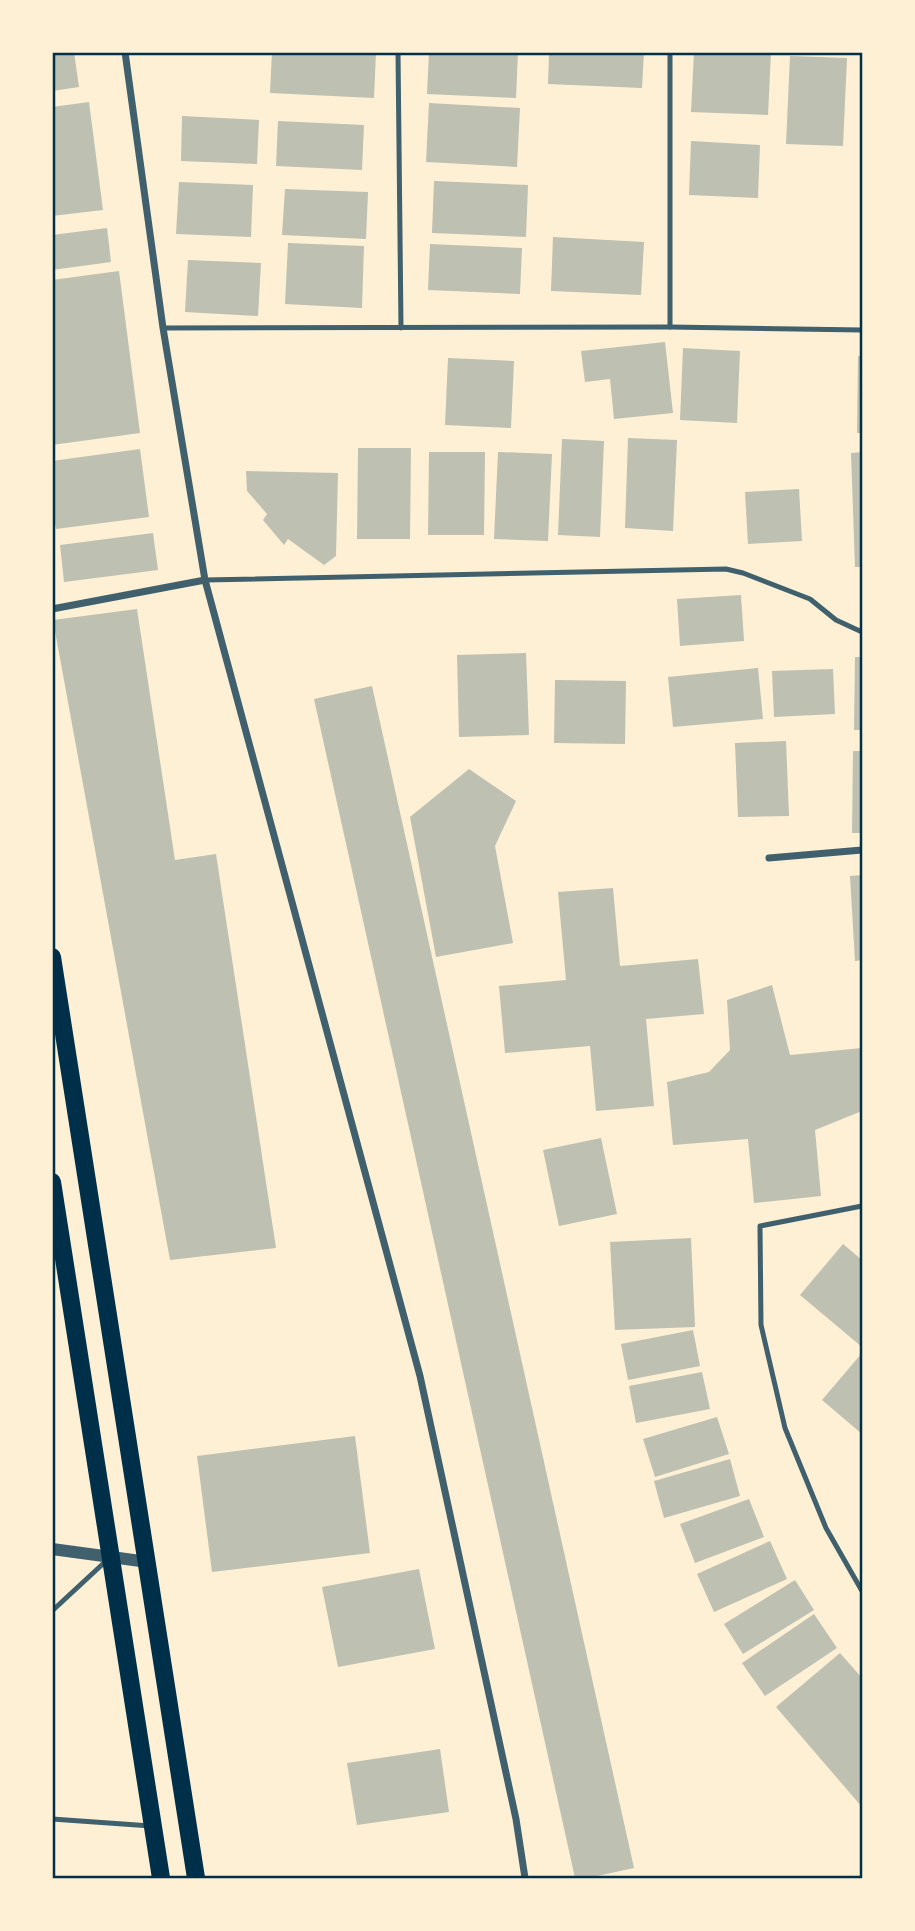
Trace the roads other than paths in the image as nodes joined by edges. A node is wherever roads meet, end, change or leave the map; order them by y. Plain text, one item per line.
1 (125, 52) edge
2 (398, 52) edge
3 (670, 52) edge
4 (670, 327) junction
5 (163, 328) junction
6 (401, 328) junction
7 (863, 330) edge
8 (205, 580) junction
9 (52, 609) edge
10 (863, 632) edge
11 (863, 850) edge
12 (769, 858) dead end
13 (52, 957) edge
14 (52, 1182) edge
15 (863, 1206) edge
16 (52, 1549) edge
17 (111, 1557) junction
18 (148, 1562) junction
19 (863, 1591) edge
20 (52, 1611) edge
21 (52, 1819) edge
22 (153, 1826) junction
23 (161, 1878) edge
24 (196, 1878) edge
25 (524, 1878) edge

1 - 5 street
2 - 6 lane
3 - 4 lane
4 - 6 lane
4 - 7 lane
5 - 6 lane
5 - 8 street
8 - 9 street
8 - 10 lane
8 - 25 street
11 - 12 street
13 - 18 main road
14 - 17 main road
15 - 19 lane
16 - 17 street
17 - 18 street
17 - 20 lane
17 - 22 main road
18 - 24 main road
21 - 22 lane
22 - 23 main road

